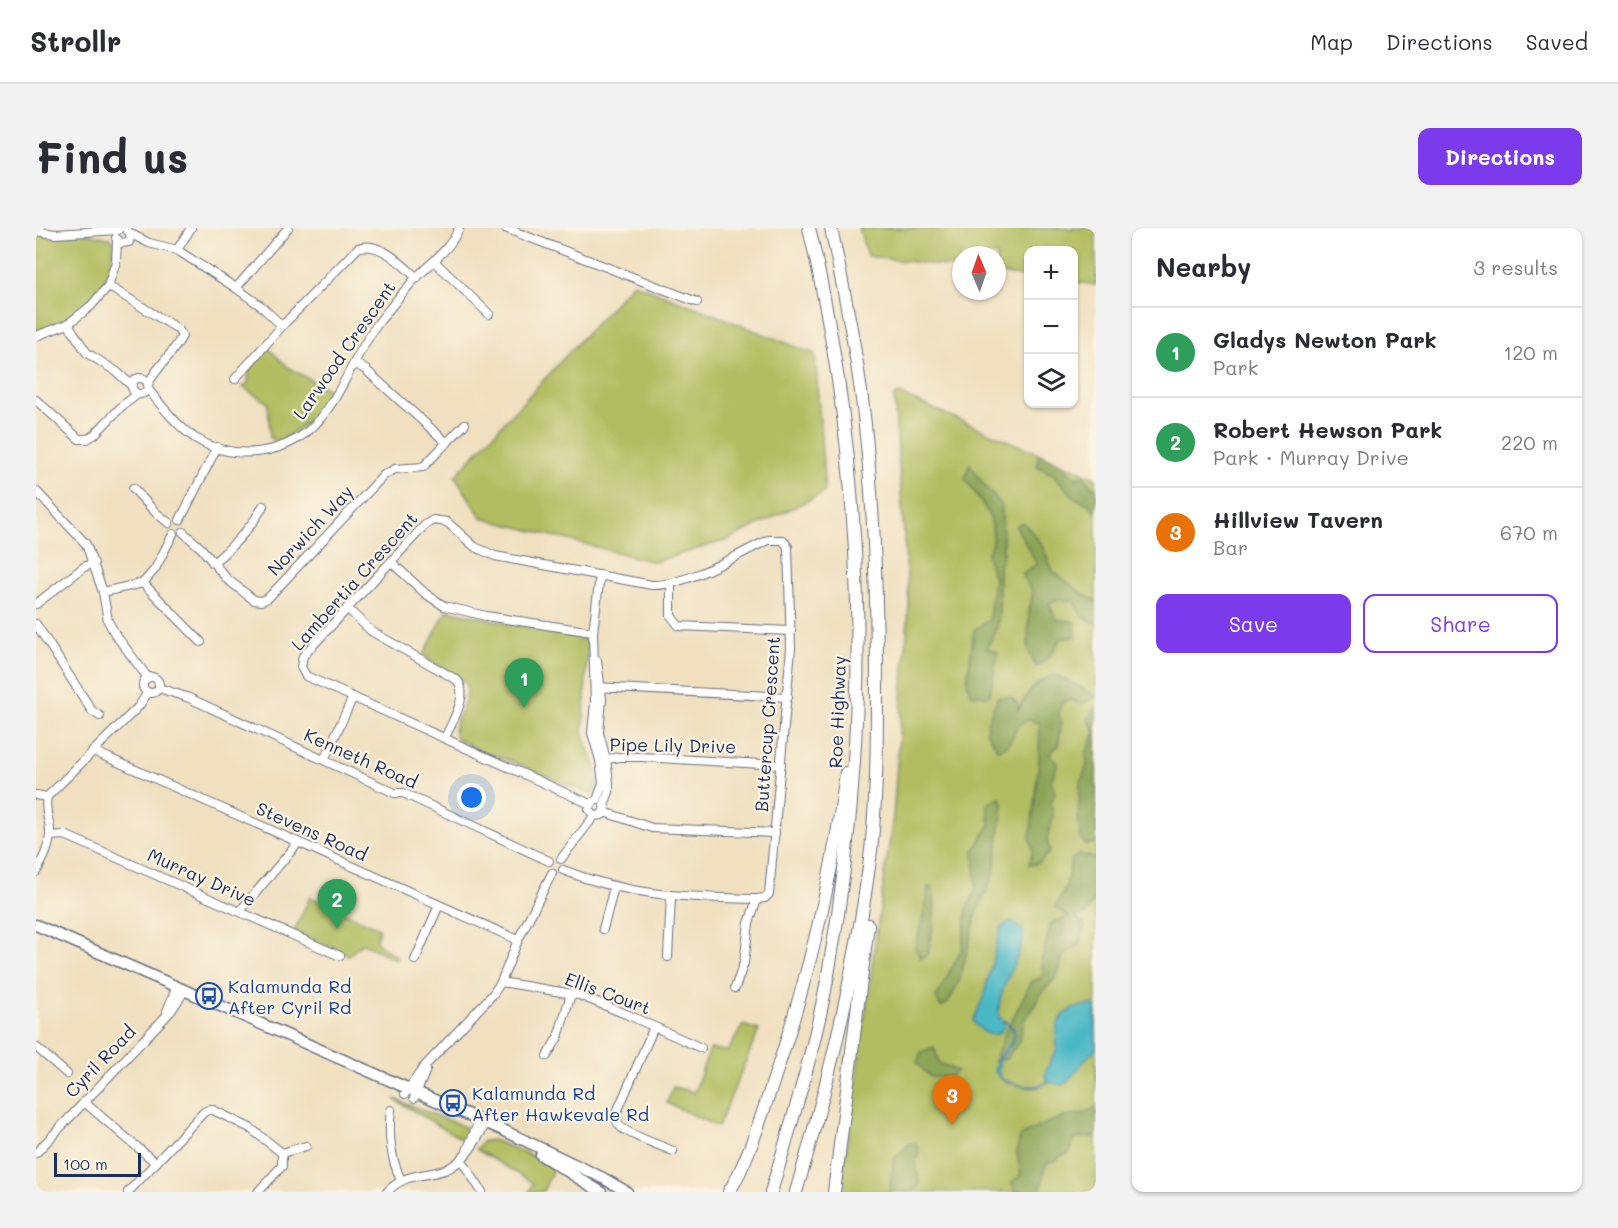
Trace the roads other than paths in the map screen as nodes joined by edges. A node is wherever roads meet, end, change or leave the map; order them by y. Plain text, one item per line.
1 (191, 228) edge
2 (288, 228) edge
3 (459, 228) edge
4 (505, 228) edge
5 (809, 228) edge
6 (831, 228) edge
7 (36, 231) edge
8 (124, 234) edge
9 (177, 250) junction
10 (434, 261) junction
11 (417, 278) junction
12 (108, 286) junction
13 (236, 288) junction
14 (697, 302) dead end
15 (489, 314) dead end
16 (68, 324) junction
17 (282, 326) junction
18 (36, 336) edge
19 (354, 363) junction
20 (235, 379) dead end
21 (140, 387) junction
22 (36, 400) edge
23 (465, 424) dead end
24 (447, 443) junction
25 (217, 447) junction
26 (133, 488) dead end
27 (36, 491) edge
28 (263, 506) dead end
29 (180, 520) junction
30 (170, 523) junction
31 (183, 532) junction
32 (173, 534) junction
33 (854, 542) junction
34 (94, 562) junction
35 (391, 562) junction
36 (213, 563) junction
37 (600, 575) junction
38 (143, 583) junction
39 (671, 584) junction
40 (103, 592) junction
41 (36, 604) edge
42 (347, 608) junction
43 (36, 624) edge
44 (790, 631) junction
45 (593, 632) junction
46 (201, 642) dead end
47 (148, 678) junction
48 (598, 687) junction
49 (159, 688) junction
50 (148, 692) junction
51 (352, 697) junction
52 (788, 697) junction
53 (100, 716) dead end
54 (445, 738) junction
55 (93, 751) junction
56 (603, 759) junction
57 (324, 760) junction
58 (781, 765) junction
59 (876, 786) junction
60 (36, 795) edge
61 (47, 796) junction
62 (599, 805) junction
63 (775, 832) junction
64 (50, 836) junction
65 (298, 843) junction
66 (561, 859) junction
67 (549, 861) junction
68 (562, 870) junction
69 (36, 872) edge
70 (552, 873) junction
71 (614, 887) junction
72 (671, 897) junction
73 (757, 900) junction
74 (439, 905) junction
75 (240, 911) junction
76 (36, 925) edge
77 (603, 929) dead end
78 (36, 932) edge
79 (518, 940) junction
80 (340, 956) dead end
81 (668, 957) dead end
82 (415, 960) dead end
83 (501, 982) junction
84 (735, 988) dead end
85 (179, 991) junction
86 (571, 994) junction
87 (654, 1027) junction
88 (36, 1047) edge
89 (701, 1048) dead end
90 (547, 1056) dead end
91 (67, 1074) dead end
92 (411, 1093) junction
93 (84, 1102) junction
94 (391, 1110) dead end
95 (481, 1125) junction
96 (306, 1146) dead end
97 (673, 1151) dead end
98 (36, 1153) edge
99 (282, 1153) junction
100 (464, 1156) junction
101 (156, 1163) junction
102 (401, 1180) junction
103 (128, 1192) edge
104 (258, 1192) edge
105 (387, 1192) edge
106 (482, 1192) edge
107 (601, 1192) edge
108 (627, 1192) edge
109 (729, 1192) edge
110 (771, 1192) edge
111 (796, 1192) edge
112 (834, 1192) edge

1 - 9 street
2 - 13 street
3 - 10 street, Larwood Crescent
4 - 14 street
5 - 33 highway, Roe Highway
6 - 59 highway
7 - 8 street
8 - 9 street
8 - 12 street
9 - 13 street
10 - 11 street, Larwood Crescent
10 - 15 street
11 - 17 street
11 - 19 street, Larwood Crescent
12 - 16 street
12 - 21 street
13 - 17 street
16 - 18 street
16 - 21 street
17 - 20 street
19 - 24 street
19 - 25 street, Larwood Crescent
21 - 22 street
21 - 25 street, Larwood Crescent
23 - 24 street, Norwich Way
24 - 36 street, Norwich Way
25 - 29 street
26 - 30 street
27 - 34 street
28 - 36 street
29 - 30 street
29 - 31 street
30 - 32 street
31 - 32 street
31 - 36 street, Norwich Way
32 - 38 street
33 - 109 highway
33 - 110 highway, Roe Highway
34 - 40 street
34 - 41 street
35 - 37 street, Lambertia Crescent
35 - 42 street, Lambertia Crescent
35 - 45 street
37 - 39 street, Buttercup Crescent
37 - 45 street
38 - 40 street
38 - 46 street
39 - 44 street
39 - 44 street, Buttercup Crescent
40 - 47 street
42 - 51 street, Lambertia Crescent
42 - 54 street
43 - 53 street
44 - 52 street, Buttercup Crescent
45 - 48 street
47 - 49 street
47 - 50 street
48 - 52 street
48 - 56 street
49 - 50 street
49 - 57 street, Kenneth Road
50 - 55 street
51 - 54 street, Lambertia Crescent
51 - 57 street
52 - 58 street, Buttercup Crescent
54 - 62 street, Lambertia Crescent
55 - 61 street
55 - 65 street, Stevens Road
56 - 58 street, Pipe Lily Drive
56 - 62 street
57 - 67 street, Kenneth Road
58 - 63 street, Buttercup Crescent
59 - 111 highway
59 - 112 highway
60 - 61 street
61 - 64 street
62 - 63 street, Lambertia Crescent
62 - 66 street
63 - 73 street, Buttercup Crescent
64 - 69 street
64 - 75 street, Murray Drive
65 - 74 street, Stevens Road
65 - 75 street
66 - 67 street
66 - 68 street
67 - 70 street
68 - 70 street
68 - 71 street
70 - 79 street
71 - 72 street
71 - 77 street
72 - 73 street
72 - 81 street
73 - 84 street
74 - 79 street, Stevens Road
74 - 82 street
75 - 80 street, Murray Drive
76 - 85 main road
78 - 85 main road
79 - 83 street
83 - 86 street, Ellis Court
83 - 92 street
85 - 92 main road
85 - 93 street, Cyril Road
86 - 87 street, Ellis Court
86 - 90 street
87 - 89 street, Ellis Court
87 - 97 street
88 - 91 street
92 - 95 main road
93 - 98 street, Cyril Road
93 - 101 street
94 - 102 street
95 - 100 street
95 - 107 main road
95 - 108 main road
96 - 99 street
99 - 101 street
99 - 104 street
100 - 102 street
100 - 106 street
101 - 103 street
102 - 105 street

